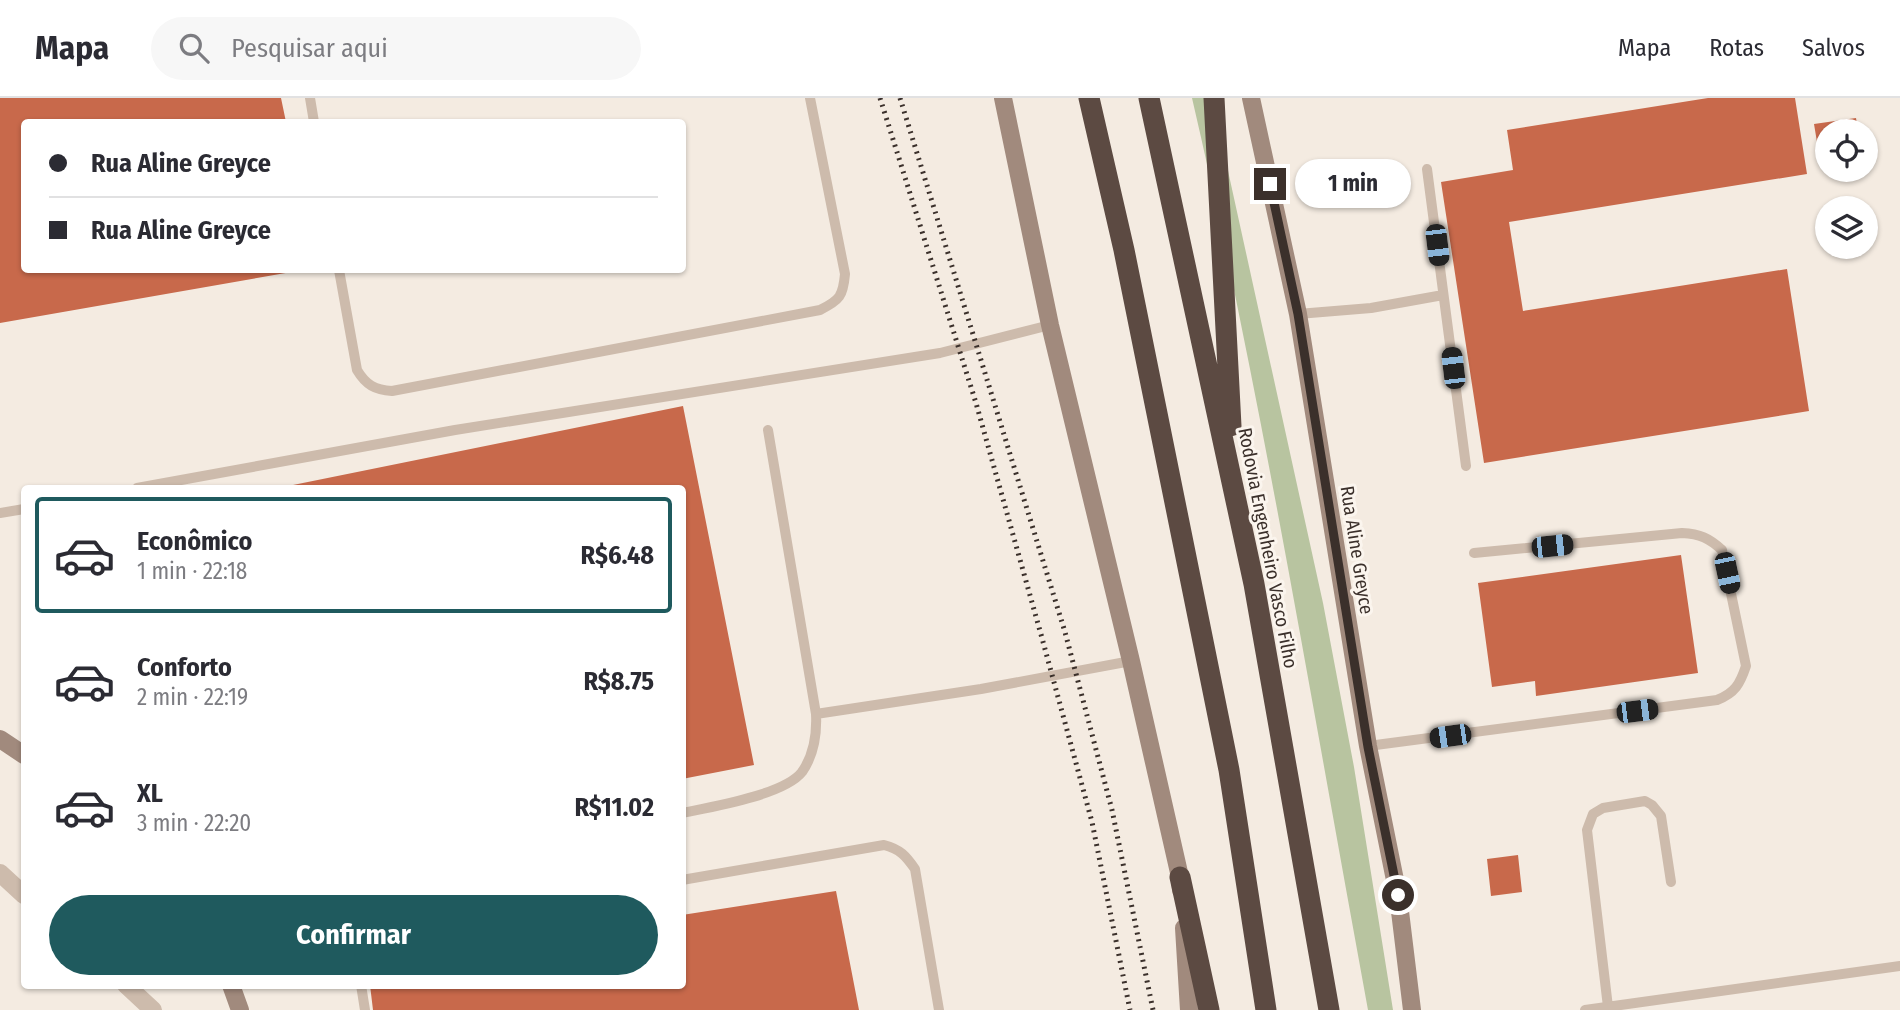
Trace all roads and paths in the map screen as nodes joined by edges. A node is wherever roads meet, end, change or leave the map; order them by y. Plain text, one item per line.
1 (310, 98) edge
2 (810, 98) edge
3 (1003, 98) edge
4 (1089, 98) edge
5 (1149, 98) edge
6 (1214, 98) edge
7 (1253, 101) edge
8 (314, 119) edge
9 (1427, 169) dead end
10 (340, 273) edge
11 (1443, 295) junction
12 (1298, 314) junction
13 (1050, 325) junction
14 (768, 430) dead end
15 (1466, 466) dead end
16 (1233, 484) junction
17 (154, 485) edge
18 (21, 510) edge
19 (0, 513) edge
20 (1474, 553) dead end
21 (1131, 661) junction
22 (816, 714) junction
23 (0, 740) edge
24 (1368, 747) junction
25 (21, 753) edge
26 (686, 812) edge
27 (0, 873) edge
28 (1180, 877) junction
29 (686, 879) edge
30 (1671, 882) dead end
31 (21, 892) edge
32 (1900, 966) edge
33 (129, 989) edge
34 (232, 989) edge
35 (362, 989) edge
36 (1608, 1007) junction
37 (153, 1010) edge
38 (240, 1010) edge
39 (365, 1010) edge
40 (940, 1010) edge
41 (1189, 1010) edge
42 (1209, 1010) edge
43 (1266, 1010) edge
44 (1329, 1010) edge
45 (1412, 1010) edge
46 (1585, 1010) edge

1 - 8 lane
2 - 10 lane
3 - 13 main road
4 - 43 highway
5 - 16 highway, Rodovia Engenheiro Vasco Filho
6 - 16 highway
7 - 12 main road, Rua Aline Greyce
9 - 11 lane
11 - 12 lane
11 - 15 lane
12 - 24 main road, Rua Aline Greyce
13 - 17 lane
13 - 21 main road
14 - 22 lane
16 - 44 highway, Rodovia Engenheiro Vasco Filho
18 - 19 lane
20 - 24 lane
21 - 22 lane
21 - 28 main road
22 - 26 lane
23 - 25 main road
24 - 45 main road, Rua Aline Greyce
27 - 31 street
28 - 41 main road
28 - 42 highway
29 - 40 lane
30 - 36 lane
32 - 36 lane
33 - 37 street
34 - 38 main road
35 - 39 lane
36 - 46 lane

